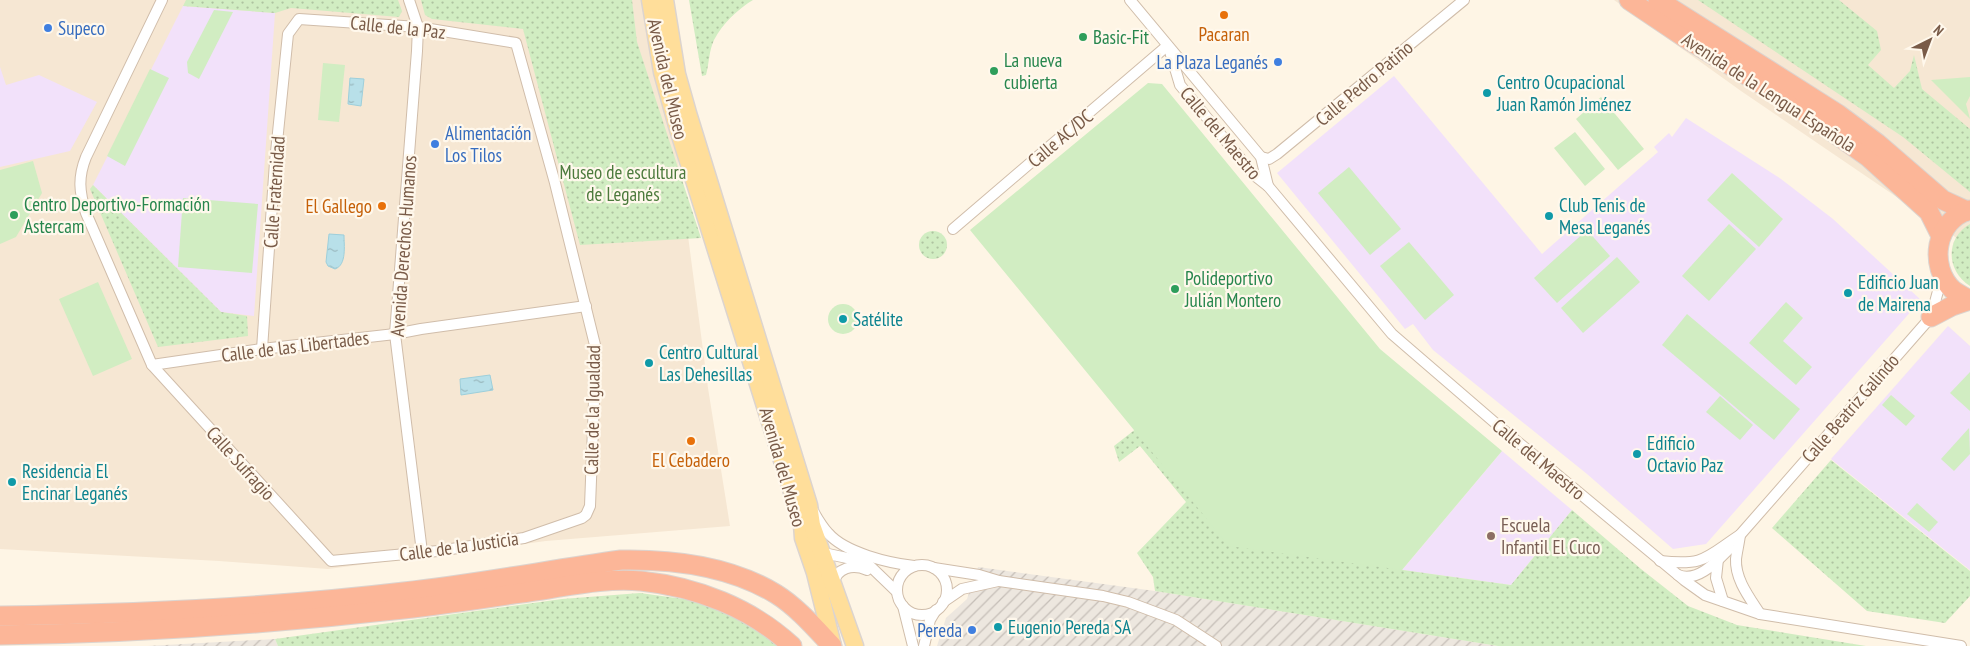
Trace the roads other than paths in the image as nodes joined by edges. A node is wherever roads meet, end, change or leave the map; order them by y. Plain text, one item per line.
1 (162, 0) edge
2 (409, 0) edge
3 (650, 0) edge
4 (665, 0) edge
5 (1130, 0) edge
6 (1464, 0) edge
7 (1629, 0) edge
8 (1658, 0) edge
9 (418, 27) junction
10 (288, 34) joint
11 (516, 42) joint
12 (1168, 47) junction
13 (1260, 157) junction
14 (1268, 186) junction
15 (1968, 211) edge
16 (953, 229) dead end
17 (1941, 236) junction
18 (1941, 272) junction
19 (1967, 299) edge
20 (586, 306) junction
21 (1931, 317) junction
22 (395, 334) junction
23 (262, 349) junction
24 (152, 365) junction
25 (809, 505) junction
26 (584, 517) joint
27 (802, 524) junction
28 (1740, 537) junction
29 (1721, 548) junction
30 (422, 552) junction
31 (821, 553) junction
32 (1718, 559) junction
33 (331, 561) joint
34 (1660, 561) junction
35 (915, 566) junction
36 (934, 568) junction
37 (877, 573) junction
38 (1677, 574) junction
39 (999, 581) junction
40 (833, 584) junction
41 (897, 592) junction
42 (1723, 602) junction
43 (902, 605) junction
44 (940, 606) junction
45 (1760, 614) junction
46 (0, 616) edge
47 (95, 634) junction
48 (0, 636) edge
49 (0, 645) edge
50 (792, 646) edge
51 (832, 646) edge
52 (855, 646) edge
53 (913, 646) edge
54 (924, 646) edge
55 (1216, 646) edge
56 (1961, 646) edge

1 - 24 street, Calle Sufragio
2 - 9 street, Avenida Derechos Humanos
3 - 27 main road, Avenida del Museo
4 - 25 main road, Avenida del Museo
5 - 12 street, Calle del Maestro
6 - 13 street, Calle Pedro Patiño
7 - 17 highway, Avenida de la Lengua Española
8 - 15 highway, Avenida de la Lengua Española
9 - 10 street, Calle de la Paz
9 - 11 street, Calle de la Paz
9 - 22 street, Avenida Derechos Humanos
10 - 23 street, Calle Fraternidad
11 - 20 street, Calle de la Igualdad
12 - 13 street, Calle del Maestro
12 - 14 street, Calle del Maestro
12 - 16 street, Calle AC/DC
13 - 14 street, Calle del Maestro
14 - 34 street, Calle del Maestro
15 - 17 highway
17 - 18 highway
18 - 19 highway
18 - 21 street, Calle Beatriz Galindo
19 - 21 highway
20 - 22 street, Calle de las Libertades
20 - 26 street, Calle de la Igualdad
21 - 28 street, Calle Beatriz Galindo
22 - 23 street, Calle de las Libertades
22 - 30 street, Avenida Derechos Humanos
23 - 24 street, Calle de las Libertades
24 - 33 street, Calle Sufragio
25 - 31 main road, Avenida del Museo
25 - 35 street
26 - 30 street, Calle de la Justicia
27 - 31 street
27 - 51 main road, Avenida del Museo
28 - 29 street, Calle Beatriz Galindo
28 - 32 street, Calle Beatriz Galindo
28 - 45 street
29 - 32 street
29 - 34 street, Calle Beatriz Galindo
30 - 33 street, Calle de la Justicia
31 - 37 street
31 - 40 main road, Avenida del Museo
32 - 38 street, Calle Beatriz Galindo
32 - 42 street
34 - 38 street, Calle del Maestro
35 - 36 street
35 - 41 street
36 - 39 street
36 - 44 street
37 - 40 street
37 - 41 street
38 - 42 street, Calle del Maestro
39 - 44 street
39 - 55 street
40 - 52 main road, Avenida del Museo
41 - 43 street
42 - 45 street, Calle del Maestro
43 - 44 street
43 - 53 street
44 - 54 street
45 - 56 street, Calle del Maestro
46 - 51 highway
47 - 48 highway
47 - 49 highway
47 - 50 highway

